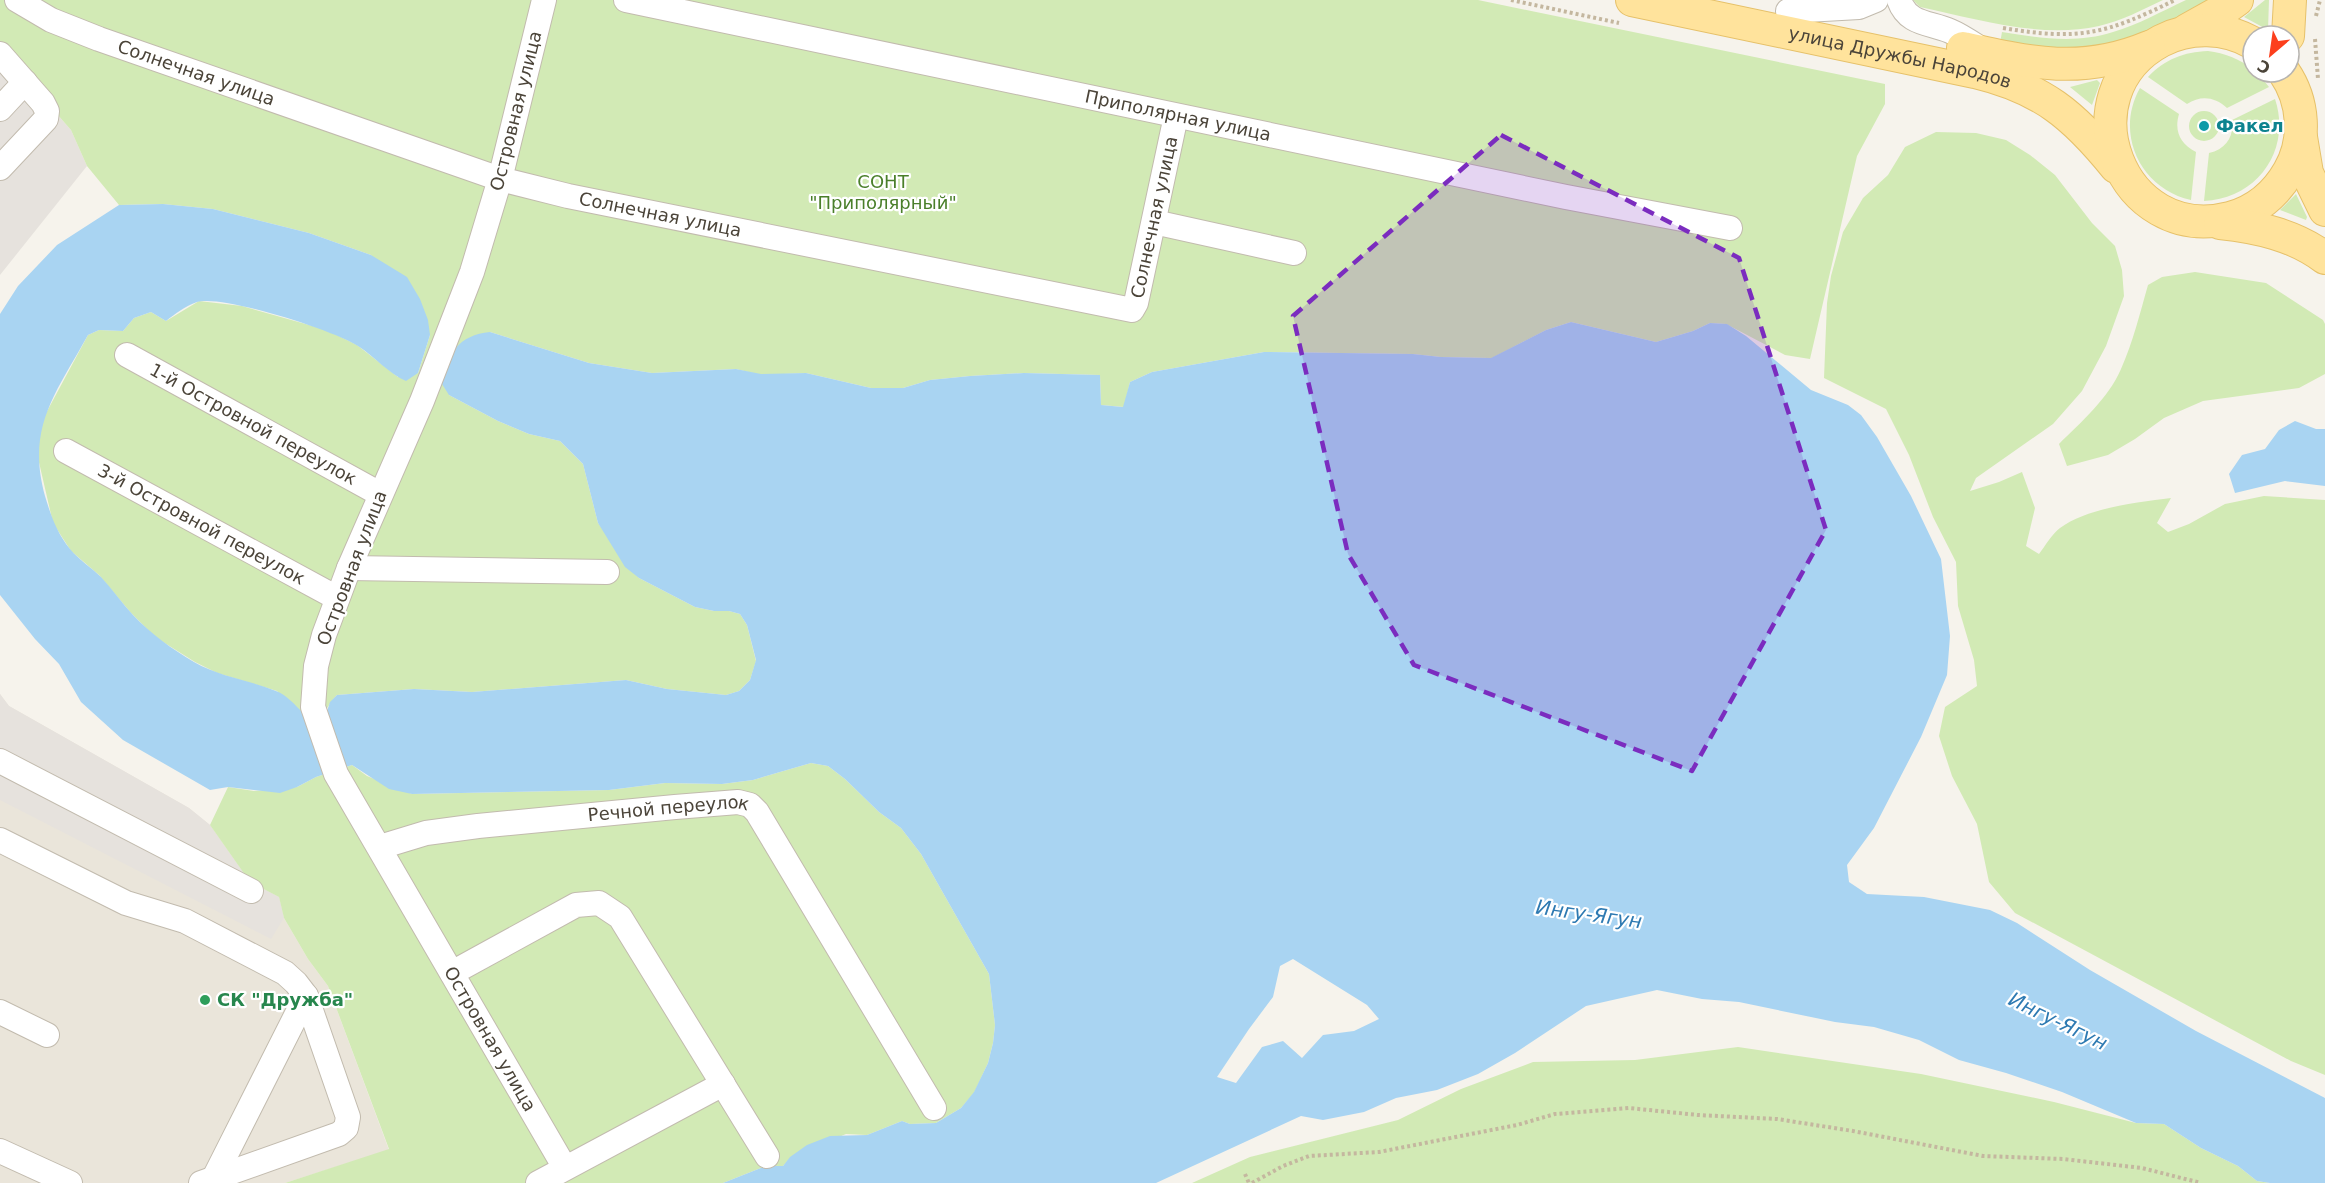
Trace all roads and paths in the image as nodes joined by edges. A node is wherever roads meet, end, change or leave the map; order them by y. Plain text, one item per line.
1 (17, 0) edge
2 (544, 0) edge
3 (626, 0) edge
4 (1511, 0) edge
5 (1735, 0) edge
6 (1825, 0) edge
7 (1899, 0) edge
8 (2175, 0) edge
9 (2238, 0) edge
10 (2290, 0) edge
11 (2320, 0) edge
12 (1868, 3) edge
13 (1788, 11) junction
14 (1629, 12) edge
15 (2306, 30) edge
16 (2241, 37) edge
17 (2166, 39) junction
18 (1994, 41) junction
19 (0, 54) edge
20 (25, 82) junction
21 (2300, 85) edge
22 (0, 109) edge
23 (1176, 116) junction
24 (2301, 135) junction
25 (0, 168) edge
26 (500, 179) junction
27 (2132, 186) junction
28 (2325, 210) edge
29 (2198, 221) junction
30 (1154, 222) junction
31 (1730, 228) dead end
32 (1294, 253) dead end
33 (2325, 258) edge
34 (127, 355) dead end
35 (66, 451) dead end
36 (380, 494) junction
37 (349, 568) junction
38 (607, 572) dead end
39 (337, 598) junction
40 (0, 761) edge
41 (0, 840) edge
42 (380, 847) junction
43 (251, 891) dead end
44 (452, 973) junction
45 (306, 996) junction
46 (0, 1012) edge
47 (47, 1035) dead end
48 (723, 1084) junction
49 (934, 1108) dead end
50 (0, 1151) edge
51 (767, 1156) dead end
52 (565, 1168) junction
53 (1245, 1174) dead end
54 (207, 1181) edge
55 (70, 1183) edge
56 (538, 1183) edge
57 (1250, 1183) edge
58 (2201, 1183) edge

1 - 26 lane, Солнечная улица
2 - 26 lane, Островная улица
3 - 23 lane, Приполярная улица
4 - 14 path
5 - 13 main road, улица Дружбы Народов
6 - 12 lane
7 - 18 lane
8 - 18 path
9 - 17 main road
10 - 15 main road
11 - 15 path
12 - 13 lane
13 - 18 main road, улица Дружбы Народов
14 - 27 main road, улица Дружбы Народов
15 - 21 path
16 - 17 main road
17 - 18 main road, улица Дружбы Народов
17 - 27 main road
19 - 20 lane
20 - 22 lane
20 - 25 lane
21 - 24 main road
23 - 30 lane, Солнечная улица
23 - 31 lane, Приполярная улица
24 - 28 main road
24 - 29 main road
26 - 30 lane, Солнечная улица
26 - 36 lane, Островная улица
27 - 29 main road
29 - 33 main road
30 - 32 lane
34 - 36 lane, 1-й Островной переулок
35 - 39 lane, 3-й Островной переулок
36 - 37 lane, Островная улица
37 - 38 lane
37 - 39 lane, Островная улица
39 - 42 lane, Островная улица
40 - 43 lane
41 - 45 lane
42 - 44 lane, Островная улица
42 - 49 lane, Речной переулок
44 - 48 lane
44 - 52 lane, Островная улица
45 - 54 lane
45 - 54 lane
46 - 47 lane
48 - 51 lane
48 - 52 lane
50 - 55 lane
52 - 56 lane
53 - 57 path
57 - 58 path

